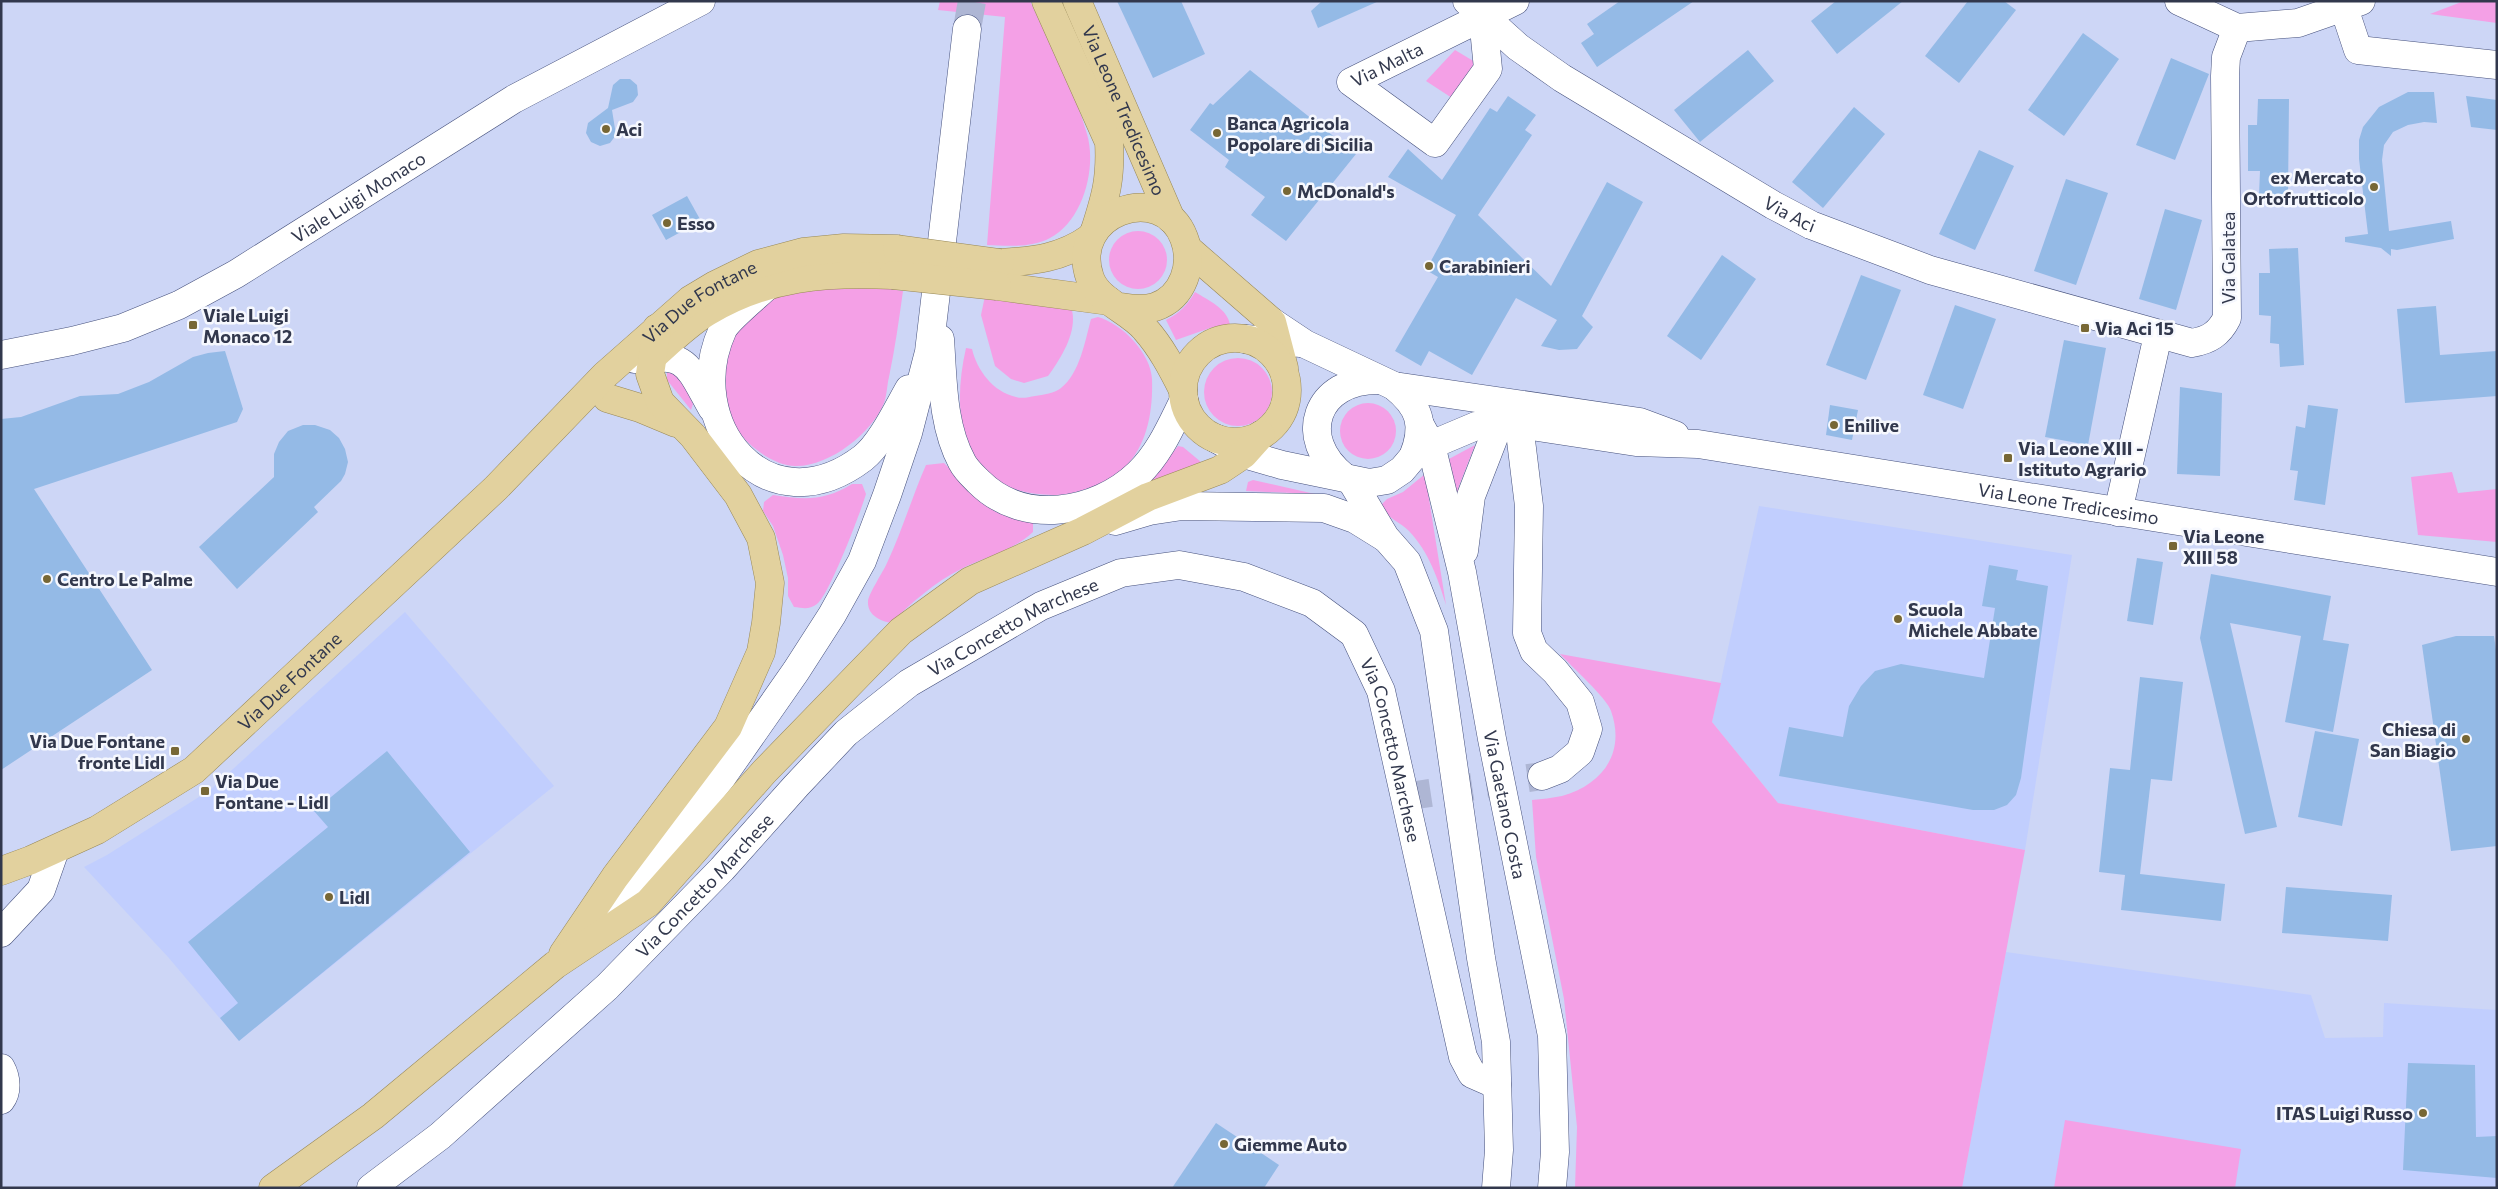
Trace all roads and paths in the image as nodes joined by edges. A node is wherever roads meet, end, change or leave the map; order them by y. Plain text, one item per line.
1 (701, 1) edge
2 (1046, 1) edge
3 (1077, 1) edge
4 (1515, 1) edge
5 (2179, 1) edge
6 (2352, 5) edge
7 (1475, 9) edge
8 (2237, 28) junction
9 (967, 29) tunnel mouth
10 (2497, 66) edge
11 (1171, 219) junction
12 (1092, 234) junction
13 (1188, 249) junction
14 (895, 262) junction
15 (999, 274) junction
16 (769, 284) junction
17 (937, 300) junction
18 (1116, 304) junction
19 (657, 328) junction
20 (2158, 335) junction
21 (1285, 336) junction
22 (1245, 339) junction
23 (930, 352) junction
24 (1, 355) edge
25 (652, 356) junction
26 (621, 360) junction
27 (1287, 381) junction
28 (1387, 383) junction
29 (1183, 395) junction
30 (607, 398) junction
31 (715, 413) junction
32 (1509, 424) junction
33 (682, 426) junction
34 (1215, 438) joint
35 (543, 441) junction
36 (1421, 442) junction
37 (1698, 444) junction
38 (1253, 445) junction
39 (1348, 478) junction
40 (2118, 512) junction
41 (1083, 530) junction
42 (1385, 537) junction
43 (1462, 572) junction
44 (2497, 572) edge
45 (1542, 776) tunnel mouth
46 (55, 850) junction
47 (1, 871) edge
48 (1, 933) edge
49 (555, 965) junction
50 (1, 1068) edge
51 (1498, 1085) junction
52 (1, 1100) edge
53 (273, 1188) edge
54 (371, 1188) edge
55 (1496, 1188) edge
56 (1552, 1188) edge

1 - 24 street, Viale Luigi Monaco
2 - 12 main road, Via Leone Tredicesimo
3 - 11 main road, Via Leone Tredicesimo
4 - 7 street, Via Malta
5 - 8 street
6 - 8 street
6 - 10 street
7 - 7 street, Via Malta
7 - 20 street, Via Aci
8 - 20 street, Via Galatea
9 - 17 street
11 - 12 main road
11 - 13 main road
12 - 15 main road
12 - 18 main road
13 - 18 main road
13 - 21 main road
14 - 15 main road, bridge
14 - 16 main road, Via Due Fontane
14 - 19 main road, Via Due Fontane
15 - 18 main road
16 - 25 main road, Via Due Fontane
16 - 31 street
17 - 23 street
17 - 29 street
18 - 29 main road
19 - 25 main road
19 - 26 main road, Via Due Fontane
20 - 40 street
21 - 22 street
21 - 27 main road
21 - 28 street
22 - 27 main road
22 - 29 main road
23 - 31 street
23 - 49 street
25 - 26 street
25 - 30 main road, Via Due Fontane
25 - 31 street
25 - 33 main road
26 - 35 main road, Via Due Fontane
27 - 38 main road
28 - 36 street
28 - 37 street
28 - 39 street
29 - 34 main road
30 - 33 main road
30 - 35 main road, Via Due Fontane
32 - 36 street
32 - 37 street
32 - 43 street
32 - 45 street
33 - 49 main road
34 - 38 street
35 - 46 main road, Via Due Fontane
36 - 39 street
36 - 43 street, Via Gaetano Costa
37 - 40 street, Via Leone Tredicesimo
38 - 39 street
38 - 41 main road
39 - 42 street
40 - 44 street, Via Leone Tredicesimo
41 - 42 street
41 - 49 main road
42 - 51 street
43 - 56 street, Via Gaetano Costa
46 - 47 main road, Via Due Fontane
46 - 48 street
49 - 53 main road
50 - 52 street
51 - 54 street, Via Concetto Marchese
51 - 55 street

